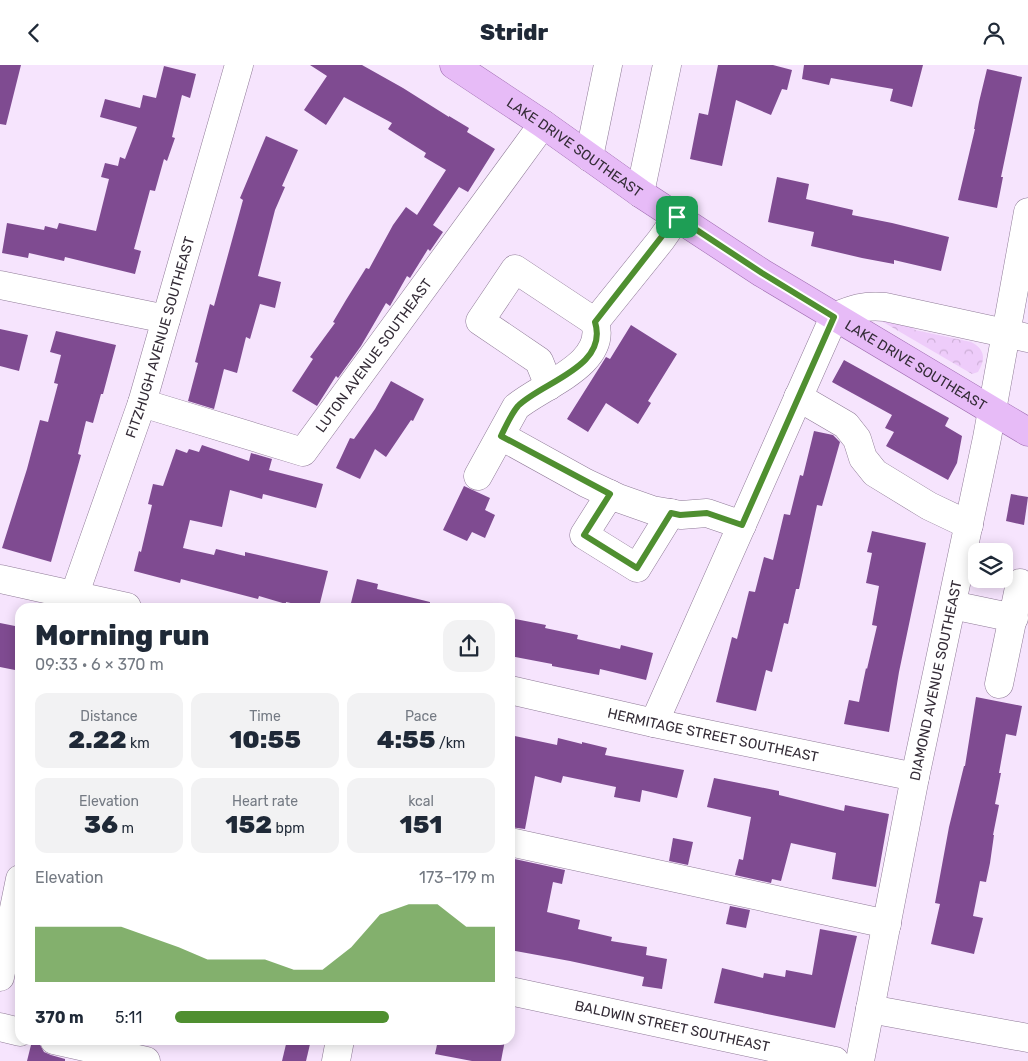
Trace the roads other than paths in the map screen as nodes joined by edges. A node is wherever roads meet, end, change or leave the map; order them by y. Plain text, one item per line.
1 (239, 65) edge
2 (454, 65) edge
3 (608, 65) edge
4 (667, 65) edge
5 (543, 124) junction
6 (590, 157) junction
7 (640, 193) junction
8 (1028, 212) edge
9 (677, 217) junction
10 (0, 285) edge
11 (834, 317) junction
12 (166, 319) junction
13 (595, 322) junction
14 (1017, 336) edge
15 (549, 386) junction
16 (798, 397) junction
17 (142, 403) junction
18 (992, 411) junction
19 (1028, 433) edge
20 (501, 436) junction
21 (478, 476) dead end
22 (610, 494) junction
23 (671, 513) junction
24 (742, 525) junction
25 (969, 525) junction
26 (0, 579) edge
27 (1020, 583) dead end
28 (73, 602) edge
29 (952, 605) junction
30 (1014, 618) junction
31 (999, 684) dead end
32 (515, 692) edge
33 (654, 723) junction
34 (915, 777) junction
35 (515, 843) edge
36 (0, 877) edge
37 (15, 880) edge
38 (15, 905) edge
39 (887, 924) junction
40 (0, 977) edge
41 (515, 992) edge
42 (870, 1009) junction
43 (0, 1027) edge
44 (15, 1031) edge
45 (1028, 1038) edge
46 (76, 1045) edge
47 (339, 1045) edge
48 (146, 1061) edge
49 (336, 1061) edge
50 (835, 1061) edge
51 (860, 1061) edge

1 - 12 street, FITZHUGH AVENUE SOUTHEAST
2 - 5 main road, LAKE DRIVE SOUTHEAST
3 - 6 street
4 - 7 street
5 - 6 main road, LAKE DRIVE SOUTHEAST
5 - 17 street, LUTON AVENUE SOUTHEAST
6 - 7 main road, LAKE DRIVE SOUTHEAST
7 - 9 main road, LAKE DRIVE SOUTHEAST
8 - 14 street, DIAMOND AVENUE SOUTHEAST
9 - 11 main road, LAKE DRIVE SOUTHEAST
9 - 13 street
10 - 12 street
11 - 14 street
11 - 16 street
11 - 18 main road, LAKE DRIVE SOUTHEAST
12 - 17 street, FITZHUGH AVENUE SOUTHEAST
13 - 15 street
13 - 15 street
14 - 18 street, DIAMOND AVENUE SOUTHEAST
15 - 20 street
16 - 24 street
16 - 25 street
17 - 28 street, FITZHUGH AVENUE SOUTHEAST
18 - 19 main road, LAKE DRIVE SOUTHEAST
18 - 25 street, DIAMOND AVENUE SOUTHEAST
20 - 21 street
20 - 22 street
22 - 23 street
22 - 23 street
23 - 24 street
24 - 33 street
25 - 29 street, DIAMOND AVENUE SOUTHEAST
26 - 28 street
27 - 30 street
29 - 30 street
29 - 34 street, DIAMOND AVENUE SOUTHEAST
30 - 31 street
32 - 33 street, HERMITAGE STREET SOUTHEAST
33 - 34 street, HERMITAGE STREET SOUTHEAST
34 - 39 street, DIAMOND AVENUE SOUTHEAST
35 - 39 street
36 - 37 street
38 - 40 street
39 - 42 street, DIAMOND AVENUE SOUTHEAST
41 - 50 street, BALDWIN STREET SOUTHEAST
42 - 45 street
42 - 51 street, DIAMOND AVENUE SOUTHEAST
43 - 44 street
46 - 48 street
47 - 49 street

